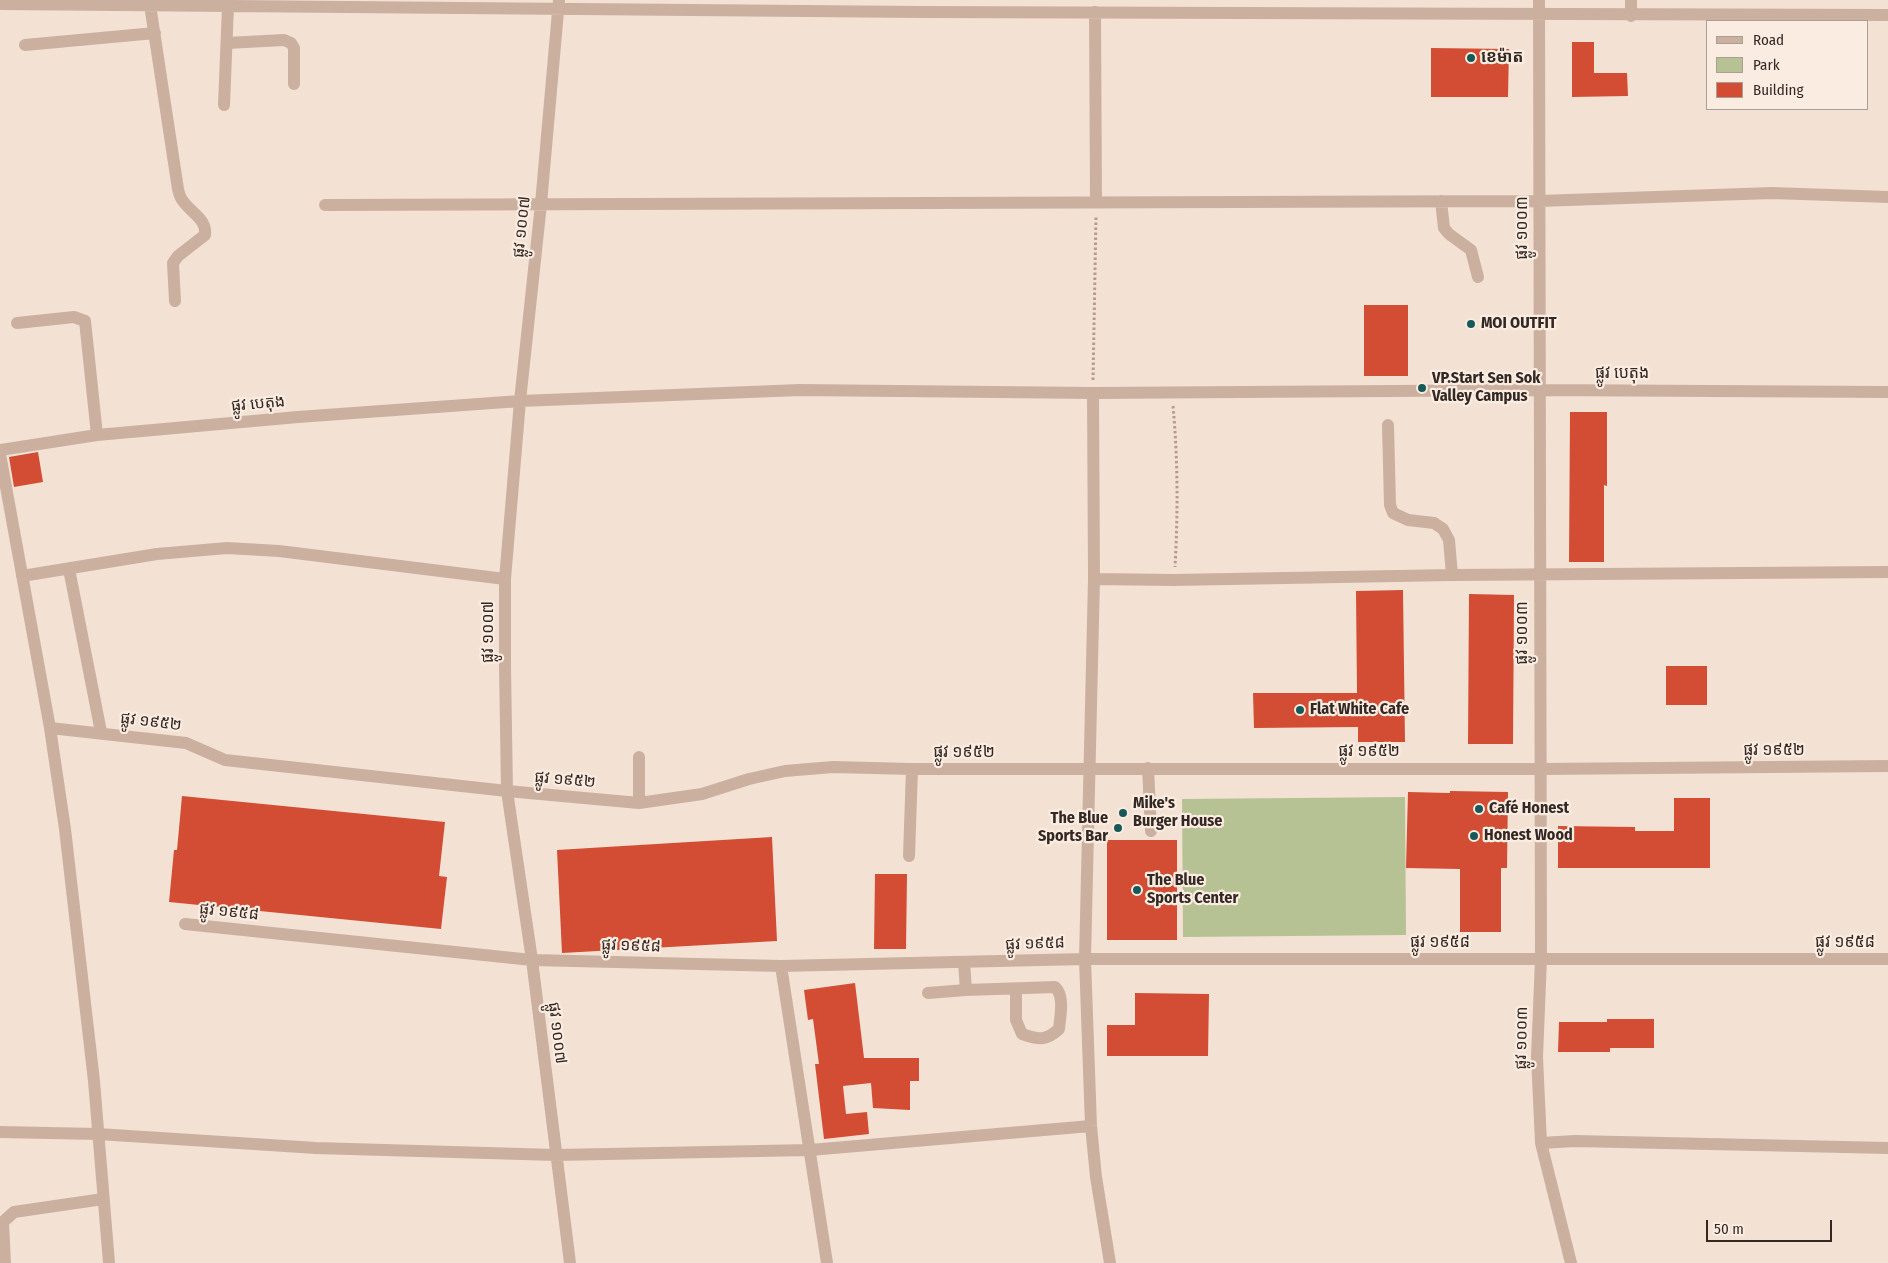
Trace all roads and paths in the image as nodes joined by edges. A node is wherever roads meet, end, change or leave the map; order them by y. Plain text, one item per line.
1 (1540, 0) edge
2 (1631, 0) edge
3 (0, 4) edge
4 (223, 4) edge
5 (558, 4) edge
6 (150, 5) junction
7 (812, 6) edge
8 (1095, 12) junction
9 (1888, 15) edge
10 (1540, 16) junction
11 (1631, 16) junction
12 (155, 33) junction
13 (227, 43) junction
14 (25, 45) dead end
15 (294, 84) dead end
16 (224, 105) dead end
17 (1888, 197) edge
18 (1441, 201) junction
19 (1539, 201) junction
20 (1096, 202) junction
21 (325, 204) dead end
22 (541, 204) junction
23 (1478, 277) dead end
24 (175, 301) dead end
25 (18, 323) dead end
26 (1539, 390) junction
27 (1172, 392) junction
28 (1888, 392) edge
29 (1093, 393) junction
30 (520, 401) junction
31 (1388, 425) dead end
32 (97, 435) junction
33 (0, 452) edge
34 (69, 569) junction
35 (1888, 572) edge
36 (1452, 575) junction
37 (1539, 575) junction
38 (22, 576) junction
39 (505, 579) junction
40 (1094, 579) junction
41 (1174, 580) junction
42 (50, 728) junction
43 (101, 732) junction
44 (639, 757) dead end
45 (1888, 766) edge
46 (1089, 768) junction
47 (1148, 768) junction
48 (912, 769) junction
49 (1540, 769) junction
50 (507, 791) junction
51 (639, 803) junction
52 (1151, 831) dead end
53 (909, 856) dead end
54 (185, 924) dead end
55 (1085, 959) junction
56 (1540, 959) junction
57 (1888, 959) edge
58 (532, 960) junction
59 (964, 962) junction
60 (781, 966) junction
61 (1016, 988) junction
62 (966, 990) junction
63 (928, 994) dead end
64 (1092, 1126) junction
65 (0, 1132) edge
66 (98, 1134) junction
67 (1542, 1143) junction
68 (1888, 1148) edge
69 (810, 1150) junction
70 (556, 1155) junction
71 (103, 1199) junction
72 (5, 1263) edge
73 (108, 1263) edge
74 (570, 1263) edge
75 (827, 1263) edge
76 (1110, 1263) edge
77 (1571, 1263) edge

1 - 10 street, ផ្លូវ ១០០៣
2 - 11 street
3 - 6 street
4 - 5 street
4 - 6 street
4 - 13 street
5 - 7 street
5 - 22 street, ផ្លូវ ១០០៧
6 - 12 street
7 - 8 street
8 - 10 street
8 - 20 street
9 - 11 street
10 - 11 street
10 - 19 street, ផ្លូវ ១០០៣
12 - 14 street
12 - 24 street
13 - 15 street
13 - 16 street
17 - 19 street
18 - 19 street
18 - 20 street
18 - 23 street
19 - 26 street, ផ្លូវ ១០០៣
20 - 22 street
20 - 29 path
21 - 22 street
22 - 30 street, ផ្លូវ ១០០៧
25 - 32 street
26 - 27 street, ផ្លូវ បេតុង
26 - 28 street, ផ្លូវ បេតុង
26 - 37 street, ផ្លូវ ១០០៣
27 - 29 street, ផ្លូវ បេតុង
27 - 41 path
29 - 30 street, ផ្លូវ បេតុង
29 - 40 street
30 - 32 street, ផ្លូវ បេតុង
30 - 39 street, ផ្លូវ ១០០៧
31 - 36 street
32 - 33 street, ផ្លូវ បេតុង
33 - 38 street
34 - 38 street
34 - 39 street
34 - 43 street
35 - 37 street
36 - 37 street
36 - 41 street
37 - 49 street, ផ្លូវ ១០០៣
38 - 42 street
39 - 50 street, ផ្លូវ ១០០៧
40 - 41 street
40 - 46 street
42 - 43 street, ផ្លូវ ១៩៥២
42 - 66 street
43 - 50 street, ផ្លូវ ១៩៥២
44 - 51 street
45 - 49 street, ផ្លូវ ១៩៥២
46 - 47 street, ផ្លូវ ១៩៥២
46 - 48 street, ផ្លូវ ១៩៥២
46 - 55 street
47 - 49 street, ផ្លូវ ១៩៥២
47 - 52 street
48 - 51 street, ផ្លូវ ១៩៥២
48 - 53 street
49 - 56 street, ផ្លូវ ១០០៣
50 - 51 street, ផ្លូវ ១៩៥២
50 - 58 street, ផ្លូវ ១០០៧
54 - 58 street, ផ្លូវ ១៩៥៨
55 - 56 street, ផ្លូវ ១៩៥៨
55 - 59 street, ផ្លូវ ១៩៥៨
55 - 64 street
56 - 57 street, ផ្លូវ ១៩៥៨
56 - 67 street, ផ្លូវ ១០០៣
58 - 60 street, ផ្លូវ ១៩៥៨
58 - 70 street, ផ្លូវ ១០០៧
59 - 60 street, ផ្លូវ ១៩៥៨
59 - 62 street
60 - 69 street
61 - 61 street
61 - 62 street
62 - 63 street
64 - 69 street
64 - 76 street
65 - 66 street
66 - 70 street
66 - 71 street
67 - 68 street
67 - 77 street, ផ្លូវ ១០០៣
69 - 70 street
69 - 75 street
70 - 74 street, ផ្លូវ ១០០៧
71 - 72 street
71 - 73 street

